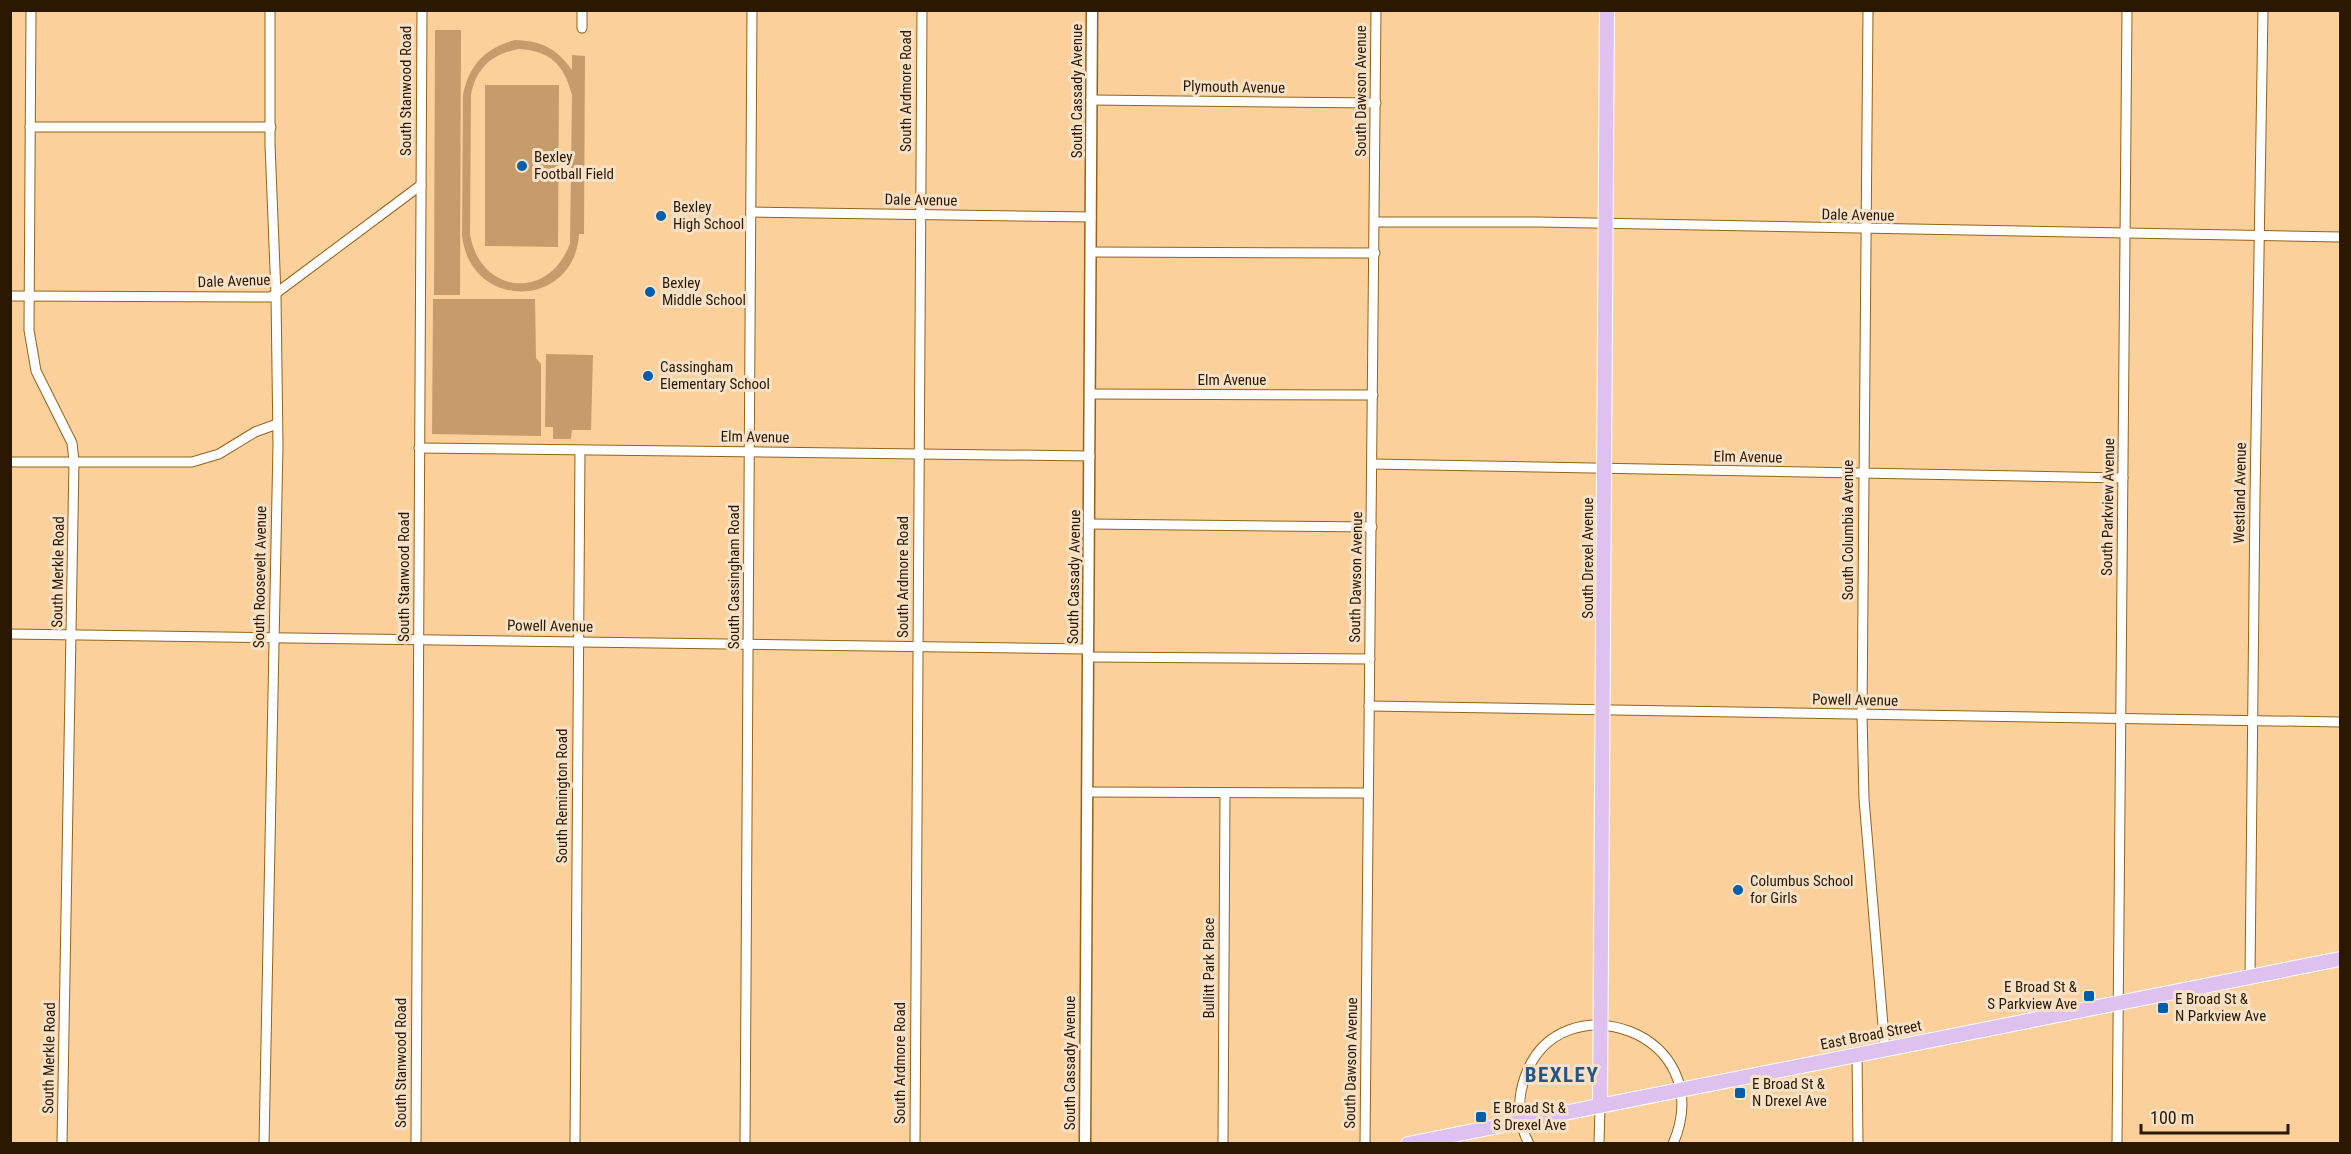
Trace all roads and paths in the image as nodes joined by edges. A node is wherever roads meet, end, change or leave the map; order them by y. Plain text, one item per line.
1 (31, 10) edge
2 (270, 10) edge
3 (422, 10) edge
4 (582, 10) edge
5 (752, 10) edge
6 (922, 10) edge
7 (1092, 10) edge
8 (1376, 10) edge
9 (1607, 10) edge
10 (1868, 10) edge
11 (2127, 10) edge
12 (2263, 10) edge
13 (582, 28) dead end
14 (1091, 100) junction
15 (1376, 103) junction
16 (30, 127) junction
17 (271, 127) junction
18 (421, 185) junction
19 (751, 212) junction
20 (921, 215) junction
21 (1091, 217) junction
22 (1375, 222) junction
23 (1607, 225) junction
24 (1866, 230) junction
25 (2125, 234) junction
26 (2259, 236) junction
27 (2340, 237) edge
28 (1091, 252) junction
29 (1374, 253) junction
30 (276, 295) junction
31 (10, 296) edge
32 (27, 296) junction
33 (1090, 394) junction
34 (1373, 396) junction
35 (278, 424) junction
36 (419, 448) junction
37 (580, 450) junction
38 (749, 451) junction
39 (920, 454) junction
40 (1090, 456) junction
41 (74, 461) junction
42 (10, 462) edge
43 (1372, 465) junction
44 (1605, 469) junction
45 (1864, 474) junction
46 (2123, 478) junction
47 (1089, 524) junction
48 (1372, 527) junction
49 (10, 634) edge
50 (72, 635) junction
51 (274, 638) junction
52 (418, 639) junction
53 (579, 642) junction
54 (749, 645) junction
55 (918, 647) junction
56 (1088, 653) junction
57 (1370, 658) junction
58 (1369, 706) junction
59 (1603, 710) junction
60 (1862, 715) junction
61 (2120, 719) junction
62 (2253, 722) junction
63 (2340, 722) edge
64 (1087, 792) junction
65 (1225, 793) junction
66 (1368, 793) junction
67 (2340, 959) edge
68 (2250, 977) junction
69 (2118, 1003) junction
70 (1600, 1024) junction
71 (1885, 1048) junction
72 (1857, 1054) junction
73 (1680, 1090) junction
74 (1599, 1106) junction
75 (1521, 1121) junction
76 (62, 1143) edge
77 (264, 1143) edge
78 (416, 1143) edge
79 (575, 1143) edge
80 (745, 1143) edge
81 (915, 1143) edge
82 (1085, 1143) edge
83 (1223, 1143) edge
84 (1365, 1143) edge
85 (1408, 1143) edge
86 (1529, 1143) edge
87 (1599, 1143) edge
88 (1673, 1143) edge
89 (1857, 1143) edge
90 (2117, 1143) edge

1 - 16 street, South Merkle Road
2 - 17 street, South Roosevelt Avenue
3 - 18 street, South Stanwood Road
4 - 13 street
5 - 19 street, South Cassingham Road
6 - 20 street, South Ardmore Road
7 - 14 street, South Cassady Avenue
8 - 15 street, South Dawson Avenue
9 - 23 main road, South Drexel Avenue
10 - 24 street, South Columbia Avenue
11 - 25 street, South Parkview Avenue
12 - 26 street, Westland Avenue
14 - 15 street, Plymouth Avenue
14 - 21 street, South Cassady Avenue
15 - 22 street, South Dawson Avenue
16 - 17 street
16 - 32 street, South Merkle Road
17 - 30 street, South Roosevelt Avenue
18 - 30 street, Dale Avenue
18 - 36 street, South Stanwood Road
19 - 20 street, Dale Avenue
19 - 38 street, South Cassingham Road
20 - 21 street, Dale Avenue
20 - 39 street, South Ardmore Road
21 - 28 street, South Cassady Avenue
22 - 23 street, Dale Avenue
22 - 29 street, South Dawson Avenue
23 - 24 street, Dale Avenue
23 - 44 main road, South Drexel Avenue
24 - 25 street, Dale Avenue
24 - 45 street, South Columbia Avenue
25 - 26 street, Dale Avenue
25 - 46 street, South Parkview Avenue
26 - 27 street, Dale Avenue
26 - 62 street, Westland Avenue
28 - 29 street
28 - 33 street, South Cassady Avenue
29 - 34 street, South Dawson Avenue
30 - 32 street, Dale Avenue
30 - 35 street, South Roosevelt Avenue
31 - 32 street, Dale Avenue
32 - 41 street, South Merkle Road
33 - 34 street, Elm Avenue
33 - 40 street, South Cassady Avenue
34 - 43 street, South Dawson Avenue
35 - 41 street
35 - 51 street, South Roosevelt Avenue
36 - 37 street, Elm Avenue
36 - 52 street, South Stanwood Road
37 - 38 street, Elm Avenue
37 - 53 street, South Remington Road
38 - 39 street, Elm Avenue
38 - 54 street, South Cassingham Road
39 - 40 street, Elm Avenue
39 - 55 street, South Ardmore Road
40 - 47 street, South Cassady Avenue
41 - 42 street
41 - 50 street, South Merkle Road
43 - 44 street, Elm Avenue
43 - 48 street, South Dawson Avenue
44 - 45 street, Elm Avenue
44 - 59 main road, South Drexel Avenue
45 - 46 street, Elm Avenue
45 - 60 street, South Columbia Avenue
46 - 61 street, South Parkview Avenue
47 - 48 street
47 - 56 street, South Cassady Avenue
48 - 57 street, South Dawson Avenue
49 - 50 street, Powell Avenue
50 - 51 street, Powell Avenue
50 - 76 street, South Merkle Road
51 - 52 street, Powell Avenue
51 - 77 street, South Roosevelt Avenue
52 - 53 street, Powell Avenue
52 - 78 street, South Stanwood Road
53 - 54 street, Powell Avenue
53 - 79 street, South Remington Road
54 - 55 street, Powell Avenue
54 - 80 street, South Cassingham Road
55 - 56 street, Powell Avenue
55 - 81 street, South Ardmore Road
56 - 57 street, Powell Avenue
56 - 64 street, South Cassady Avenue
57 - 58 street, South Dawson Avenue
58 - 59 street, Powell Avenue
58 - 66 street, South Dawson Avenue
59 - 60 street, Powell Avenue
59 - 70 main road, South Drexel Avenue
60 - 61 street, Powell Avenue
60 - 71 street, South Columbia Avenue
61 - 62 street, Powell Avenue
61 - 69 street, South Parkview Avenue
62 - 63 street, Powell Avenue
62 - 68 street, Westland Avenue
64 - 65 street
64 - 82 street, South Cassady Avenue
65 - 66 street
65 - 83 street, Bullitt Park Place
66 - 84 street, South Dawson Avenue
67 - 68 main road, East Broad Street
68 - 69 main road, East Broad Street
69 - 71 main road, East Broad Street
69 - 90 street, South Parkview Avenue
70 - 73 street
70 - 74 main road, South Drexel Avenue
70 - 75 street
71 - 72 main road, East Broad Street
72 - 73 main road, East Broad Street
72 - 89 street
73 - 74 main road, East Broad Street
73 - 88 street
74 - 75 main road, East Broad Street
74 - 87 street
75 - 85 main road, East Broad Street
75 - 86 street

